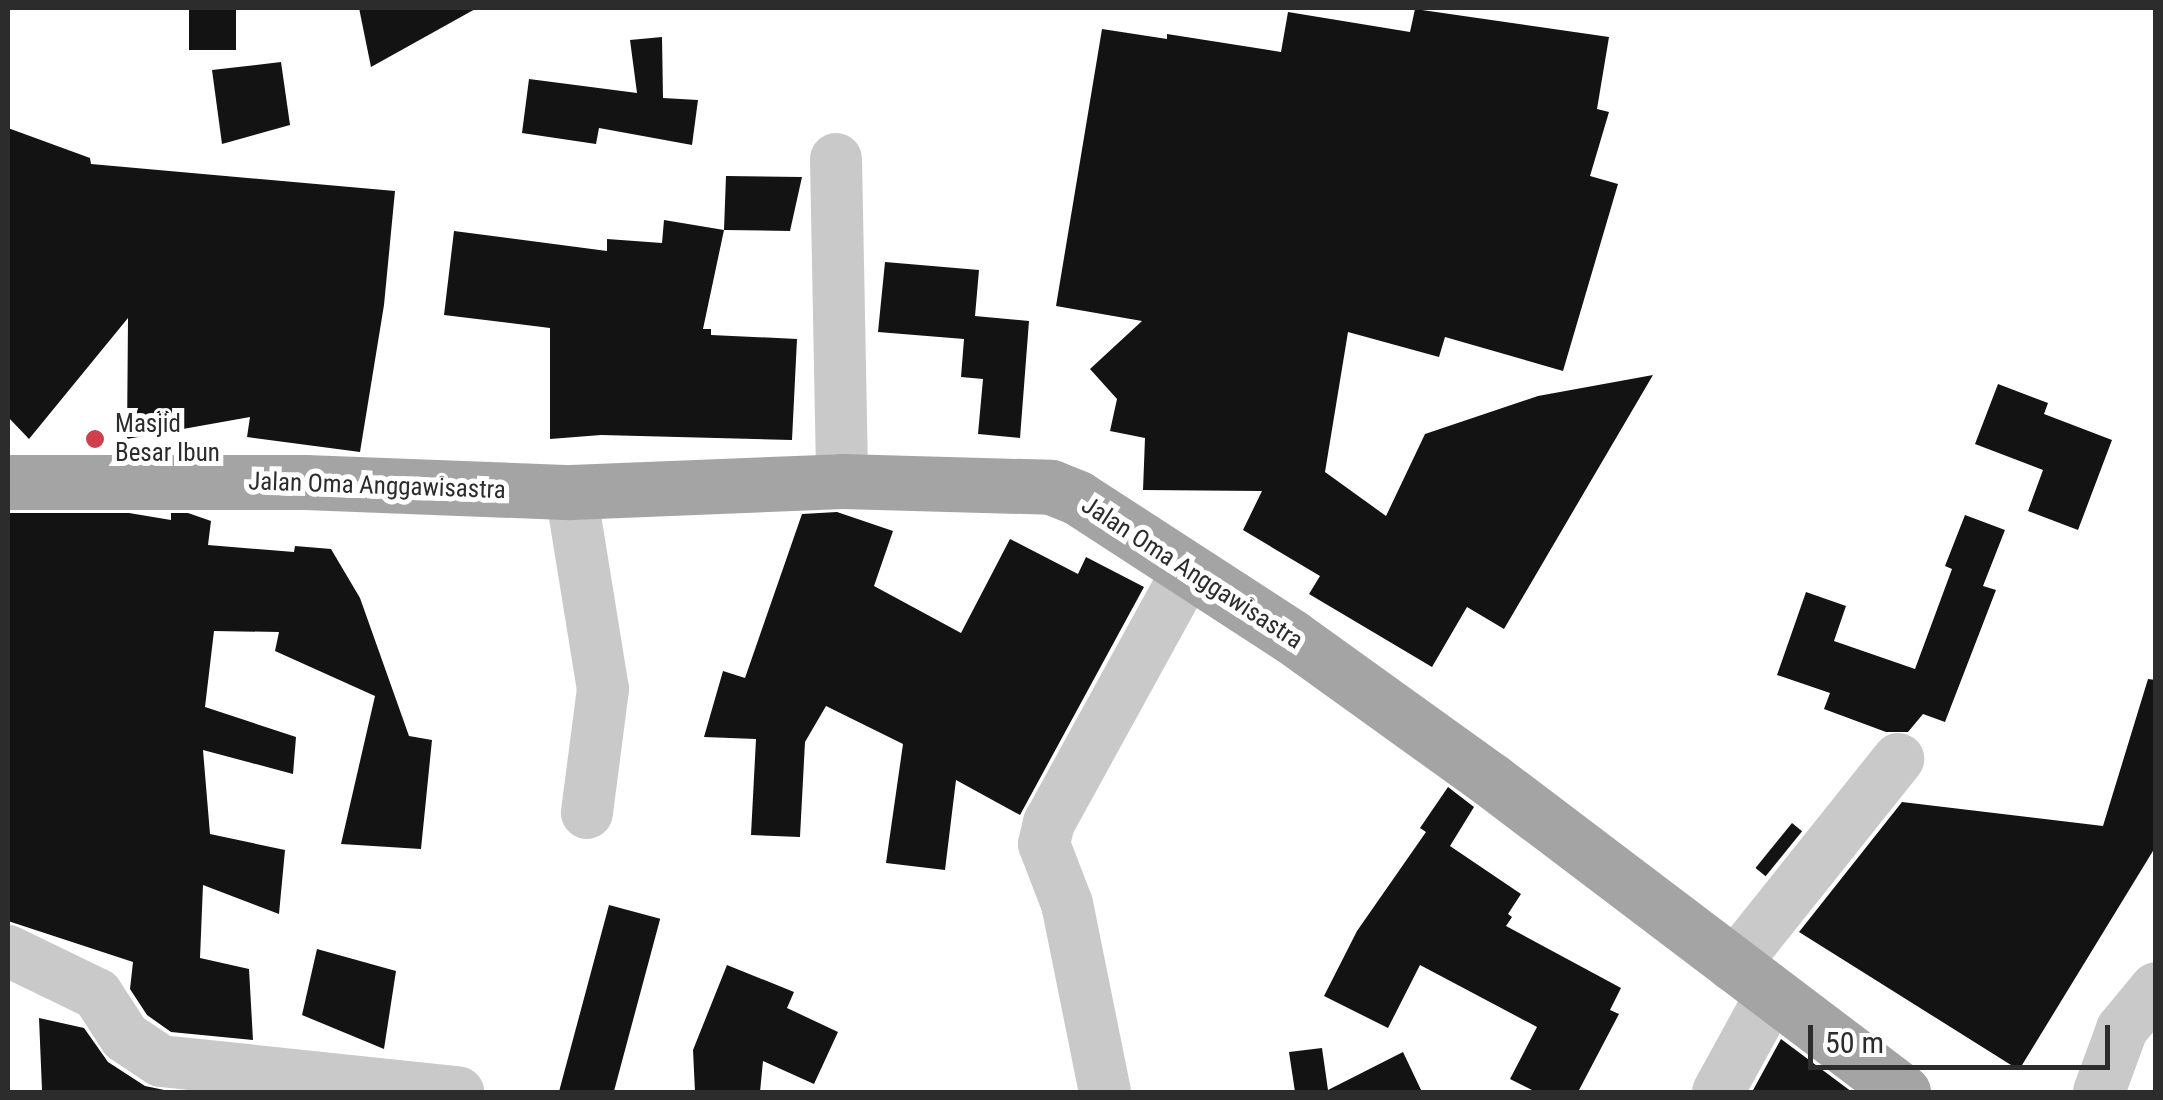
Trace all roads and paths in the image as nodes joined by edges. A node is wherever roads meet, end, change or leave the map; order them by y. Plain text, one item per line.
1 (836, 159) dead end
2 (842, 480) junction
3 (8, 482) edge
4 (570, 492) junction
5 (1188, 570) junction
6 (1898, 759) dead end
7 (587, 812) dead end
8 (8, 951) edge
9 (1752, 981) junction
10 (2156, 988) edge
11 (226, 1081) edge
12 (458, 1092) edge
13 (1106, 1092) edge
14 (1718, 1092) edge
15 (1903, 1092) edge
16 (2098, 1092) edge

1 - 2 street
2 - 4 main road, Jalan Oma Anggawisastra
2 - 5 main road, Jalan Oma Anggawisastra
3 - 4 main road, Jalan Oma Anggawisastra
4 - 7 street
5 - 9 main road, Jalan Oma Anggawisastra
5 - 13 street
6 - 9 street
8 - 11 street
9 - 14 street
9 - 15 main road, Jalan Oma Anggawisastra
10 - 16 street
11 - 12 street

